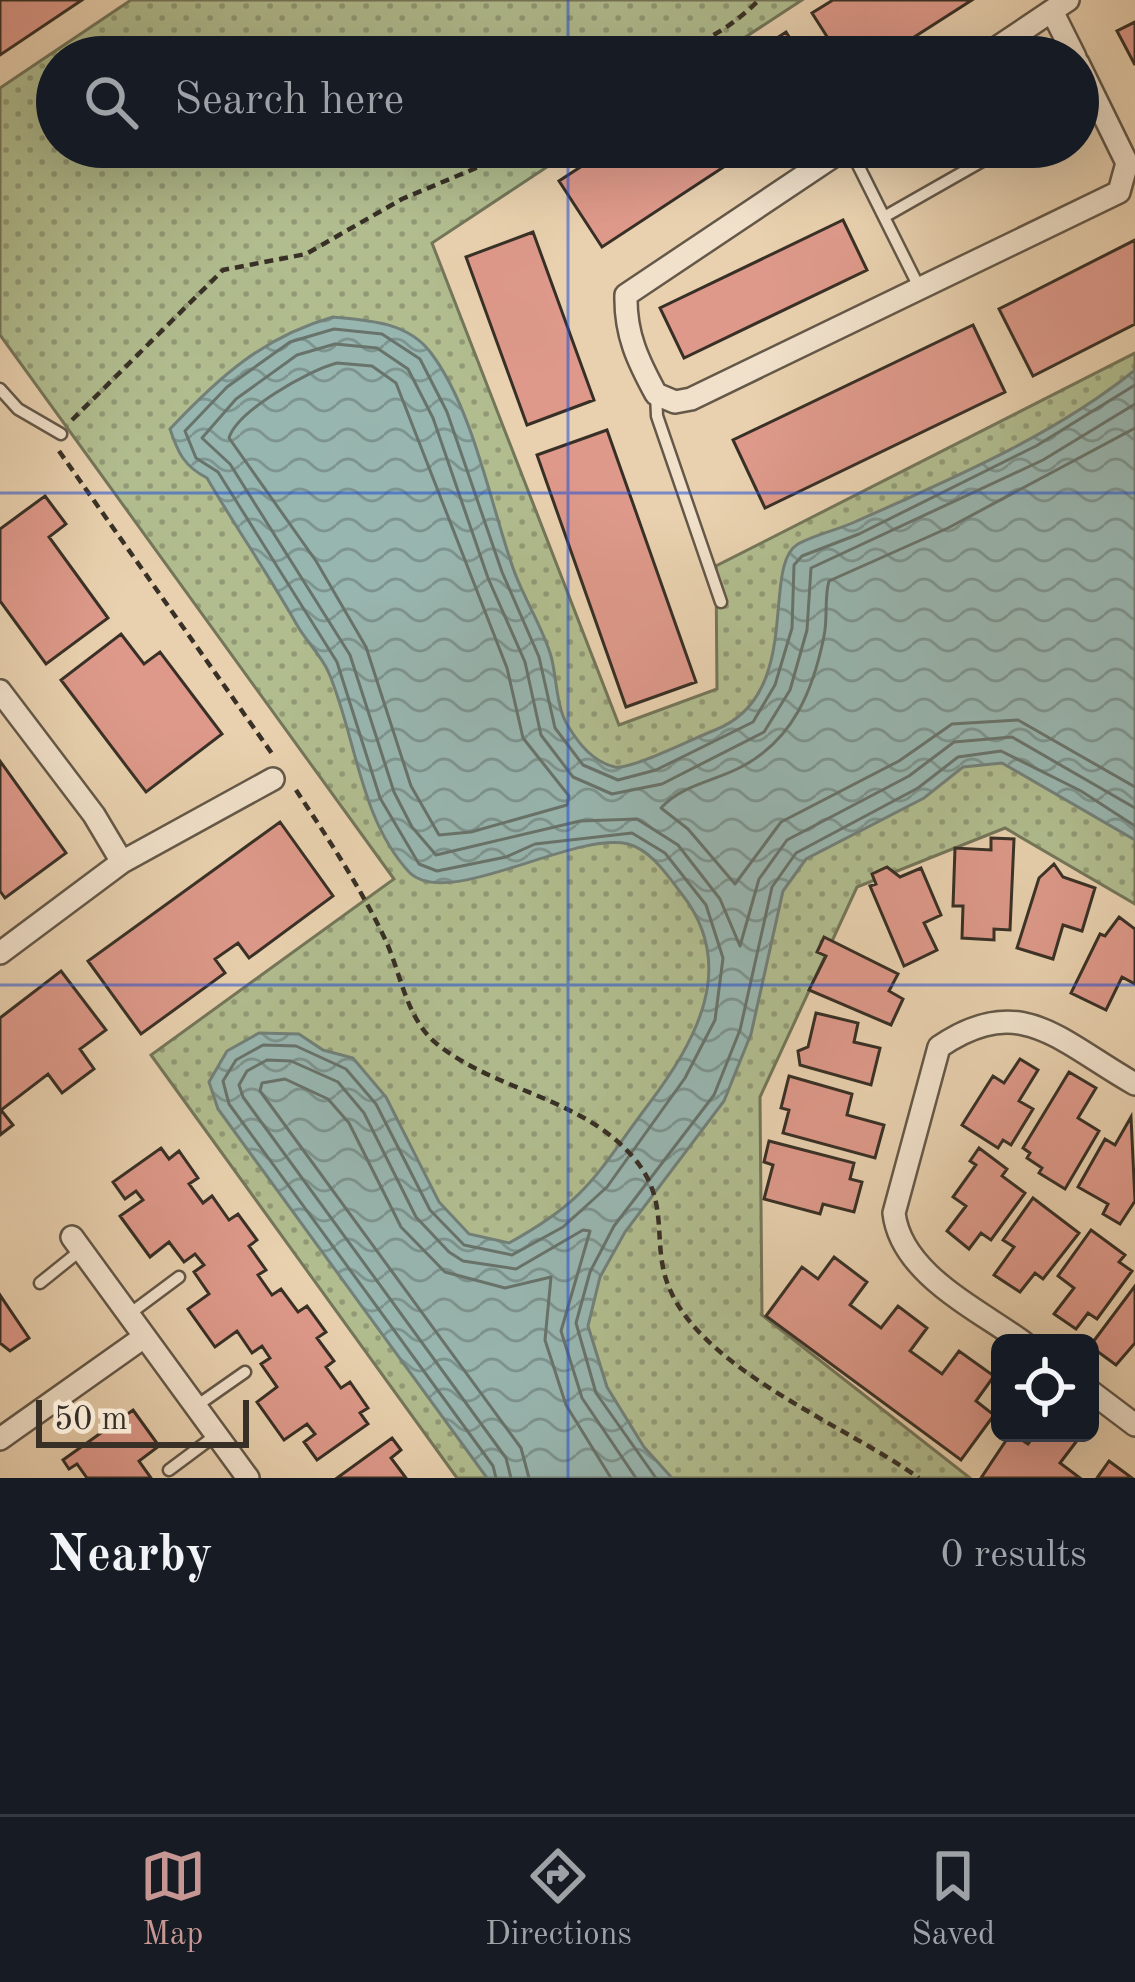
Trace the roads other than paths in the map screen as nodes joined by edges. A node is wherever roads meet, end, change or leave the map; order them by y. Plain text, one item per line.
1 (1060, 5) edge
2 (1014, 36) edge
3 (1069, 36) edge
4 (1099, 122) edge
5 (816, 168) edge
6 (859, 168) edge
7 (970, 168) edge
8 (884, 217) junction
9 (920, 290) junction
10 (0, 389) edge
11 (665, 398) junction
12 (61, 434) road end
13 (721, 602) dead end
14 (0, 691) edge
15 (284, 778) road end
16 (122, 862) junction
17 (0, 953) edge
18 (1135, 1084) edge
19 (76, 1244) joint
20 (179, 1277) dead end
21 (40, 1283) dead end
22 (128, 1315) junction
23 (1012, 1334) edge
24 (144, 1336) junction
25 (245, 1372) dead end
26 (1099, 1398) edge
27 (195, 1407) junction
28 (1135, 1425) edge
29 (216, 1435) junction
30 (0, 1438) edge
31 (169, 1470) dead end
32 (248, 1478) edge

1 - 2 street
1 - 3 street
4 - 9 street
5 - 11 street
6 - 8 lane
7 - 8 lane
8 - 9 lane
9 - 11 street
10 - 12 lane
11 - 13 lane
14 - 16 street
15 - 16 street
16 - 17 street
18 - 23 street
19 - 21 lane
19 - 22 street
20 - 22 lane
22 - 24 street
24 - 27 street
24 - 30 street
25 - 27 lane
26 - 28 street
27 - 29 street
29 - 31 lane
29 - 32 street

